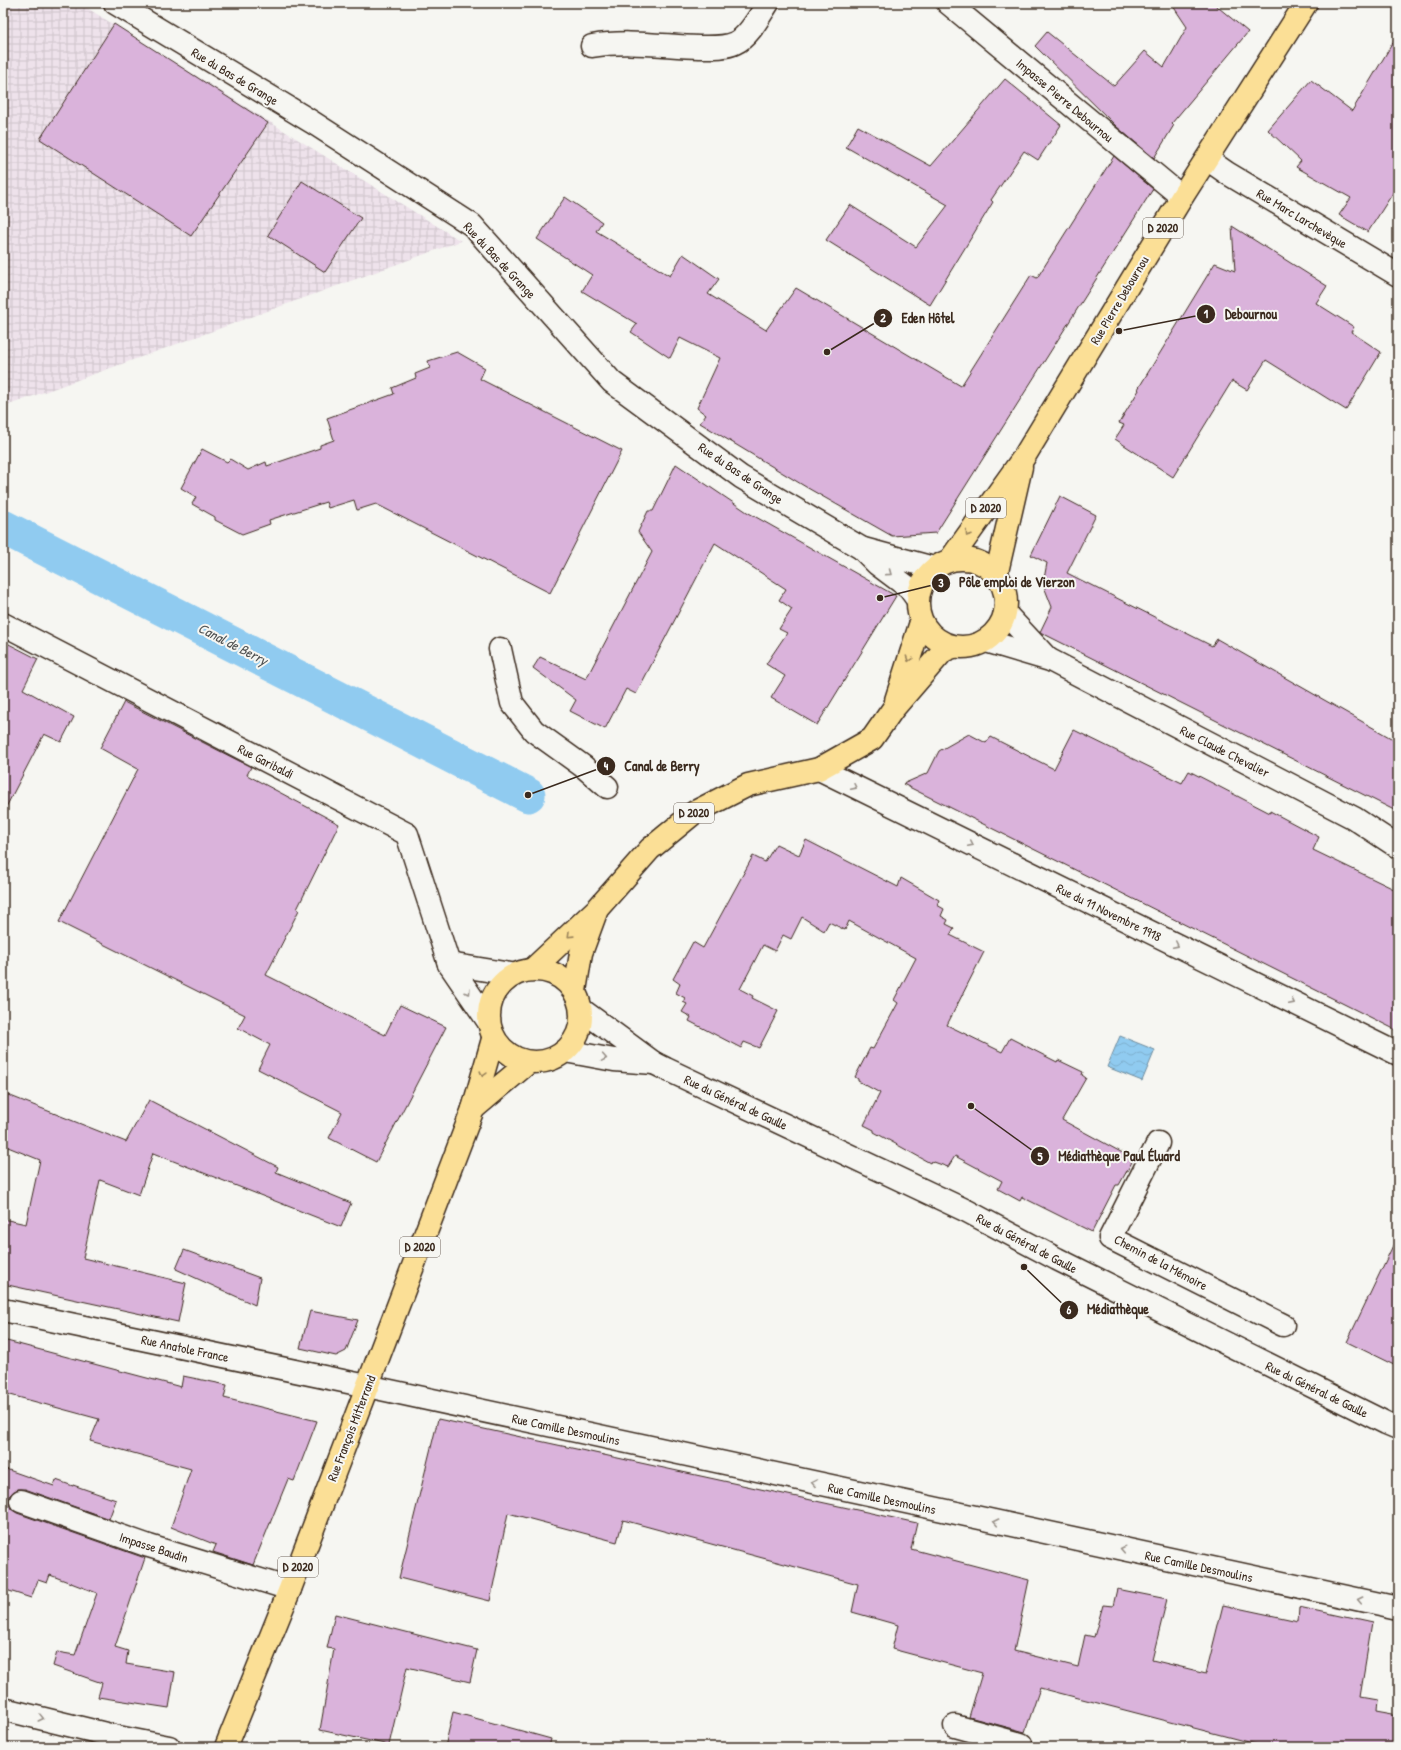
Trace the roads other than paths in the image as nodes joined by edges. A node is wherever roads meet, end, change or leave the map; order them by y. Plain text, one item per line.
1 (115, 3) edge
2 (768, 3) edge
3 (948, 3) edge
4 (1306, 3) edge
5 (592, 46) dead end
6 (1207, 159) junction
7 (1182, 197) junction
8 (1398, 275) edge
9 (1024, 457) junction
10 (861, 548) junction
11 (942, 564) junction
12 (996, 576) junction
13 (917, 599) junction
14 (1005, 613) junction
15 (921, 622) junction
16 (3, 624) edge
17 (986, 641) junction
18 (953, 647) junction
19 (500, 649) dead end
20 (1050, 660) junction
21 (893, 709) junction
22 (819, 769) junction
23 (607, 786) dead end
24 (1398, 847) edge
25 (598, 908) junction
26 (449, 964) junction
27 (534, 968) junction
28 (511, 974) junction
29 (578, 1001) junction
30 (491, 1030) junction
31 (565, 1051) junction
32 (1398, 1054) edge
33 (528, 1062) junction
34 (654, 1063) junction
35 (473, 1109) junction
36 (1158, 1143) dead end
37 (3, 1310) edge
38 (1283, 1325) dead end
39 (367, 1386) junction
40 (1398, 1428) edge
41 (21, 1501) dead end
42 (290, 1589) junction
43 (1398, 1608) edge
44 (3, 1709) edge
45 (955, 1726) dead end
46 (169, 1747) edge
47 (226, 1747) edge
48 (1020, 1747) edge

1 - 10 street, Rue du Bas de Grange
2 - 5 street
3 - 7 street, Impasse Pierre Debournou
4 - 6 main road, Rue Pierre Debournou / D 2020
6 - 7 main road, Rue Pierre Debournou / D 2020
6 - 8 street, Rue Marc Larchevèque
7 - 9 main road, Rue Pierre Debournou / D 2020
9 -> 11 main road, Rue Pierre Debournou / D 2020
9 - 12 main road, Rue Pierre Debournou / D 2020
10 - 11 street, Rue du Bas de Grange
10 -> 13 street, Rue du Bas de Grange
11 - 12 main road
11 - 13 main road
12 - 14 main road
13 - 15 main road
14 - 17 main road
14 - 20 street, Rue Claude Chevalier
15 - 18 main road
15 -> 21 main road, D 2020
16 - 26 street, Rue Garibaldi
17 - 18 main road
17 - 20 street, Rue Claude Chevalier
18 - 21 main road, D 2020
19 - 23 street
20 - 24 street, Rue Claude Chevalier
21 - 22 main road, D 2020
22 - 25 main road, D 2020
22 -> 32 street, Rue du 11 Novembre 1918
25 -> 27 main road, D 2020
25 - 29 main road, D 2020
26 - 28 street
26 -> 30 street, Rue Garibaldi
27 - 28 main road
27 - 29 main road
28 - 30 main road
29 - 31 main road
29 - 34 street, Rue du Général de Gaulle
30 - 33 main road
30 -> 35 main road, Rue François Mitterrand / D 2020
31 - 33 main road
31 -> 34 street, Rue du Général de Gaulle
33 - 35 main road, Rue François Mitterrand / D 2020
34 - 40 street, Rue du Général de Gaulle
35 - 39 main road, Rue François Mitterrand / D 2020
36 - 38 street, Chemin de la Mémoire
37 - 39 street, Rue Anatole France
39 - 42 main road, Rue François Mitterrand / D 2020
43 -> 39 street, Rue Camille Desmoulins
41 - 42 street, Impasse Baudin
42 - 47 main road, Rue François Mitterrand / D 2020
44 -> 46 street
45 - 48 street

